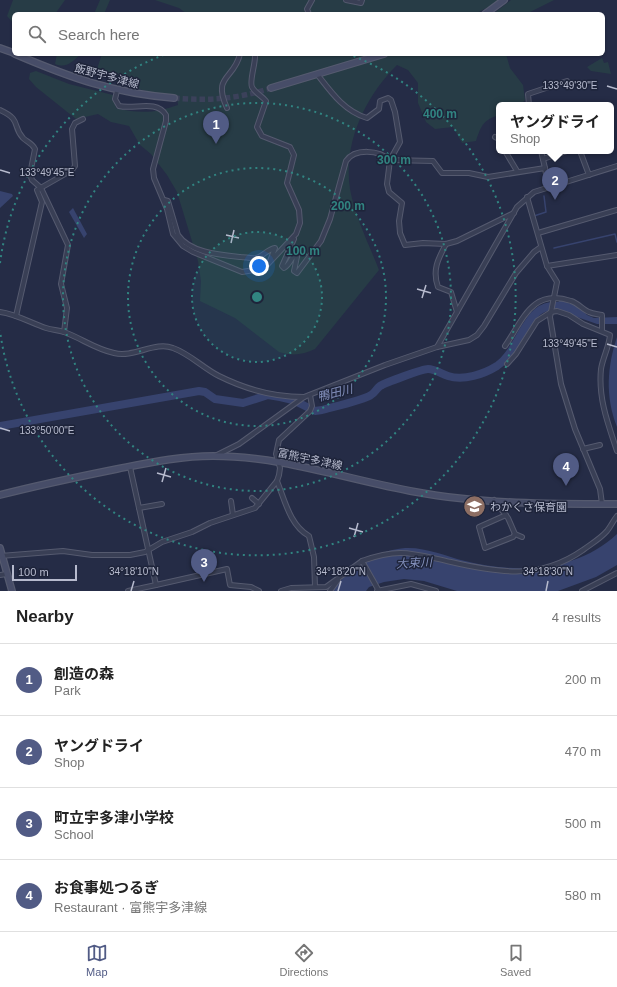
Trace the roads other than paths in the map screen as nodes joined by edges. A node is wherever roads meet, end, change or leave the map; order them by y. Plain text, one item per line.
1 (312, 0) edge
2 (346, 0) edge
3 (362, 0) edge
4 (504, 0) edge
5 (308, 12) edge
6 (488, 12) edge
7 (0, 48) edge
8 (12, 53) edge
9 (20, 56) edge
10 (240, 56) edge
11 (255, 56) edge
12 (377, 56) edge
13 (317, 74) junction
14 (567, 81) dead end
15 (271, 88) tunnel mouth
16 (117, 91) junction
17 (174, 98) tunnel mouth
18 (529, 102) edge
19 (227, 108) dead end
20 (0, 110) edge
21 (83, 119) dead end
22 (507, 154) edge
23 (542, 154) edge
24 (559, 154) edge
25 (581, 154) edge
26 (544, 159) junction
27 (390, 160) junction
28 (617, 166) edge
29 (545, 168) junction
30 (518, 172) junction
31 (589, 175) junction
32 (548, 187) junction
33 (40, 188) junction
34 (527, 197) junction
35 (164, 200) junction
36 (617, 210) edge
37 (514, 213) junction
38 (538, 233) junction
39 (296, 234) junction
40 (446, 244) junction
41 (541, 247) junction
42 (617, 255) edge
43 (270, 263) junction
44 (547, 266) junction
45 (555, 297) junction
46 (0, 312) edge
47 (457, 312) junction
48 (551, 312) junction
49 (16, 316) junction
50 (602, 330) junction
51 (64, 332) junction
52 (505, 346) dead end
53 (437, 347) junction
54 (507, 364) dead end
55 (310, 395) junction
56 (304, 397) junction
57 (600, 445) dead end
58 (582, 449) junction
59 (617, 451) edge
60 (215, 456) junction
61 (278, 462) junction
62 (130, 467) junction
63 (277, 481) junction
64 (0, 495) edge
65 (252, 498) dead end
66 (494, 500) junction
67 (231, 501) dead end
68 (162, 504) dead end
69 (259, 504) junction
70 (602, 504) junction
71 (617, 504) edge
72 (139, 508) junction
73 (233, 515) junction
74 (506, 515) junction
75 (617, 516) edge
76 (515, 534) junction
77 (522, 537) dead end
78 (0, 548) edge
79 (148, 550) junction
80 (1, 556) edge
81 (363, 562) junction
82 (617, 573) edge
83 (7, 574) junction
84 (0, 575) edge
85 (341, 577) junction
86 (156, 585) junction
87 (230, 585) junction
88 (315, 587) junction
89 (377, 590) edge
90 (12, 591) edge
91 (128, 591) edge
92 (230, 591) edge
93 (259, 591) edge
94 (281, 591) edge
95 (330, 591) edge
96 (436, 591) edge
97 (582, 591) edge

1 - 5 street
2 - 3 street
4 - 6 main road
7 - 8 main road, 飯野宇多津線
9 - 16 main road, 飯野宇多津線
10 - 19 street
11 - 39 street
12 - 13 main road
13 - 15 main road
13 - 27 street
14 - 18 street
16 - 17 main road, 飯野宇多津線
16 - 35 street
20 - 33 street
21 - 33 street
22 - 30 street
23 - 26 street
24 - 26 street
25 - 31 street
26 - 29 street
27 - 30 street
27 - 39 street
27 - 40 street
28 - 31 street
29 - 30 street
29 - 32 street
31 - 32 street
32 - 34 street
33 - 49 street
33 - 51 street
34 - 37 street
34 - 38 street
35 - 43 street
35 - 43 street
36 - 38 street
37 - 40 street
37 - 47 street
38 - 41 street
39 - 43 street
40 - 47 street
41 - 44 street
41 - 53 street
42 - 44 street
44 - 45 street
45 - 48 street
45 - 50 street
45 - 52 street
46 - 49 street
47 - 53 street
48 - 50 street
48 - 54 street
48 - 58 street
49 - 51 street
50 - 59 street
51 - 56 street
53 - 55 street
55 - 56 street
55 - 61 street
56 - 60 street
57 - 58 street
58 - 70 street
60 - 61 main road, 富熊宇多津線
60 - 62 main road, 富熊宇多津線
61 - 63 street
61 - 66 main road, 富熊宇多津線
62 - 64 main road, 富熊宇多津線
62 - 72 street
63 - 69 street
63 - 88 street
65 - 69 street
66 - 70 main road, 富熊宇多津線
66 - 74 street
67 - 73 street
68 - 72 street
69 - 73 street
70 - 71 main road, 富熊宇多津線
72 - 79 street
73 - 79 street
74 - 76 street
74 - 76 street
75 - 81 street
76 - 77 street
78 - 80 main road
79 - 80 street
79 - 86 street
80 - 83 main road
81 - 85 street
81 - 89 street
82 - 97 street
83 - 84 street
83 - 90 main road
85 - 88 street
85 - 95 street
86 - 87 street
86 - 91 street
87 - 92 street
87 - 93 street
88 - 94 street
89 - 96 street

